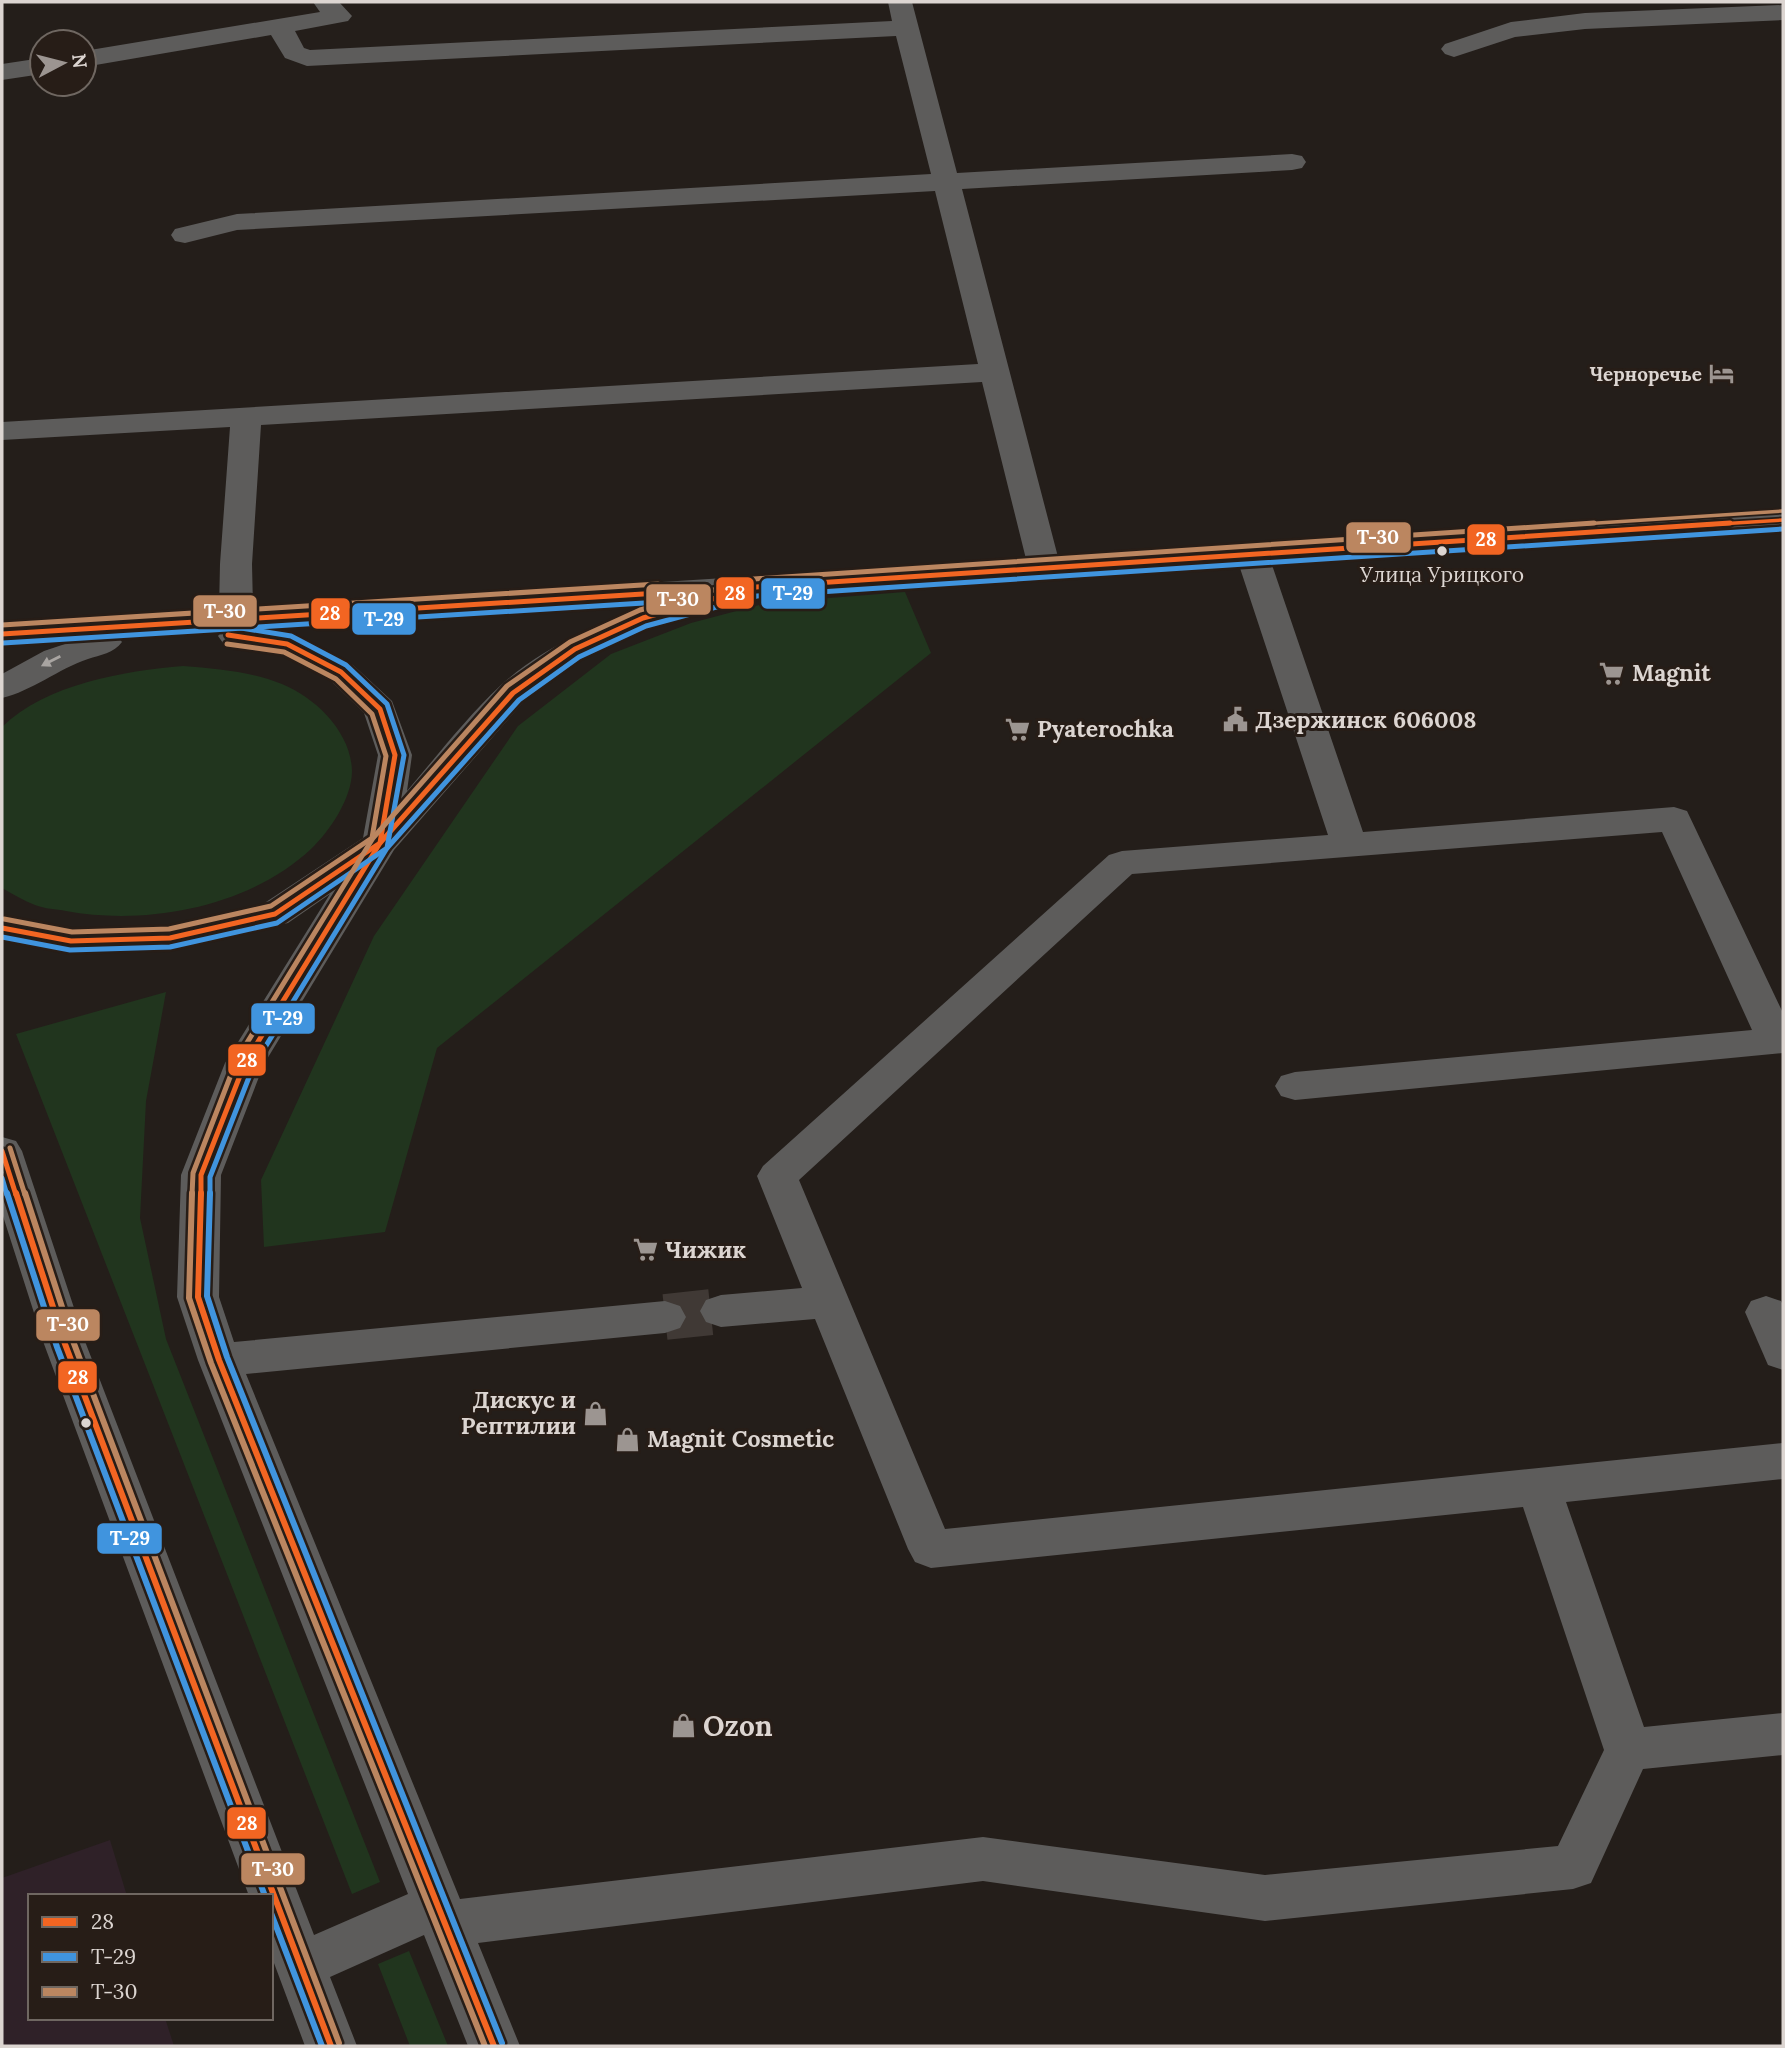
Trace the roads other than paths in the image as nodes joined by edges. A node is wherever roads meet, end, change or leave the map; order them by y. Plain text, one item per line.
1 (325, 2) edge
2 (1783, 12) edge
3 (903, 15) edge
4 (279, 26) junction
5 (1454, 48) dead end
6 (98, 57) edge
7 (28, 68) edge
8 (2, 72) edge
9 (1292, 162) dead end
10 (946, 181) junction
11 (185, 235) dead end
12 (995, 372) junction
13 (246, 417) junction
14 (2, 431) edge
15 (1783, 520) edge
16 (1252, 555) junction
17 (1045, 568) junction
18 (756, 587) junction
19 (236, 620) junction
20 (162, 624) junction
21 (2, 634) edge
22 (2, 688) edge
23 (380, 843) junction
24 (1350, 846) junction
25 (2, 928) edge
26 (1775, 1014) edge
27 (1295, 1086) dead end
28 (2, 1151) edge
29 (830, 1302) junction
30 (721, 1311) tunnel mouth
31 (1766, 1312) dead end
32 (666, 1317) tunnel mouth
33 (1783, 1353) edge
34 (219, 1360) junction
35 (1783, 1461) edge
36 (1539, 1487) junction
37 (1783, 1734) edge
38 (1628, 1750) junction
39 (273, 1894) edge
40 (273, 1895) edge
41 (440, 1915) junction
42 (300, 1966) junction
43 (331, 2046) edge
44 (494, 2046) edge

1 - 4 street
2 - 5 street
3 - 4 street
3 - 10 street
4 - 6 street
7 - 8 street
9 - 10 street
10 - 11 street
10 - 12 street
12 - 13 street
12 - 17 street
13 - 14 street
13 - 19 street
15 - 16 street
16 - 17 street
16 - 24 street
17 - 18 street
18 - 19 street
18 - 23 street
19 - 20 street
20 - 21 street
20 -> 22 street
20 - 23 street
23 - 25 street
23 - 34 street
24 - 26 street
24 - 29 street
26 - 27 street
28 - 39 street
29 - 30 street
29 - 36 street
31 - 33 street
32 - 34 street
34 - 41 street
35 - 36 street
36 - 38 street
37 - 38 street
38 - 41 street
40 - 42 street
41 - 42 street
41 - 44 street
42 - 43 street

